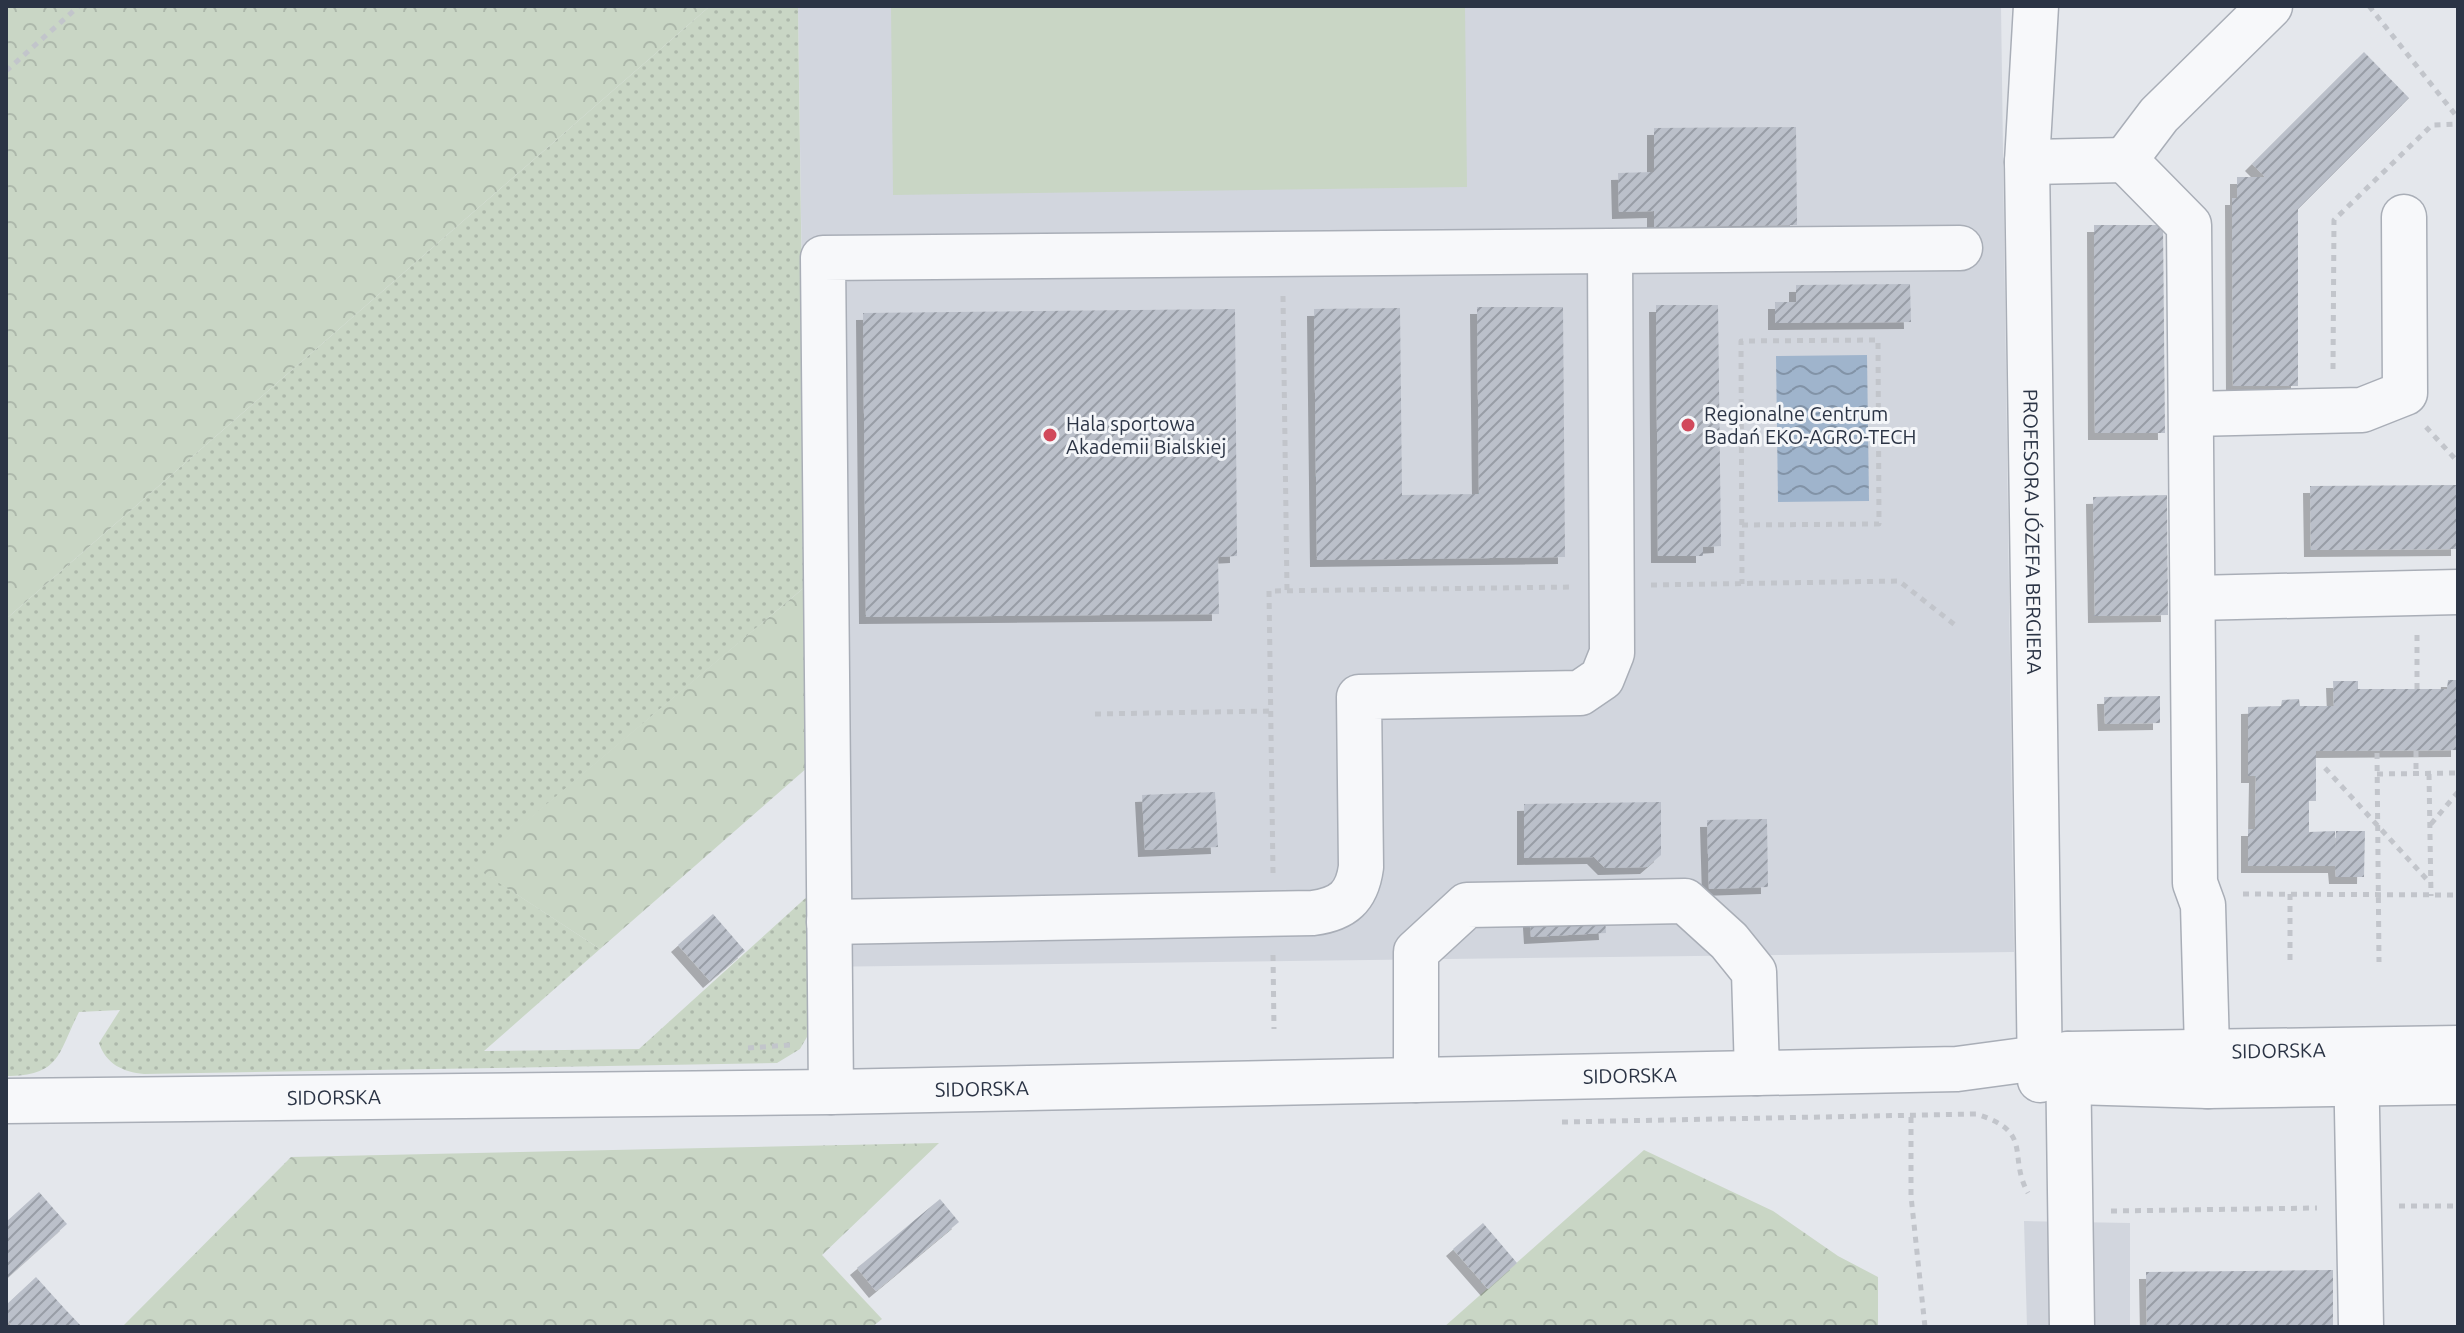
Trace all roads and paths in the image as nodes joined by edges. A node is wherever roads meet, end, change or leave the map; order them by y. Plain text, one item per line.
1 (79, 6) edge
2 (2036, 6) edge
3 (2270, 6) edge
4 (2369, 6) edge
5 (6, 71) edge
6 (2458, 118) edge
7 (2125, 160) junction
8 (2027, 162) junction
9 (2404, 217) dead end
10 (1960, 248) dead end
11 (1610, 253) junction
12 (1282, 254) junction
13 (2192, 414) junction
14 (2423, 424) dead end
15 (2458, 462) edge
16 (1742, 525) junction
17 (1742, 584) junction
18 (1612, 586) junction
19 (1287, 591) dead end
20 (2458, 592) edge
21 (2194, 598) junction
22 (1955, 625) dead end
23 (2416, 674) dead end
24 (2417, 689) dead end
25 (1271, 711) dead end
26 (1095, 714) dead end
27 (2416, 751) dead end
28 (2377, 753) dead end
29 (2325, 768) dead end
30 (2416, 773) junction
31 (2458, 773) edge
32 (2377, 774) junction
33 (2429, 774) junction
34 (2458, 792) edge
35 (2377, 825) junction
36 (2430, 825) junction
37 (2431, 884) junction
38 (2290, 894) junction
39 (2378, 895) junction
40 (2458, 895) edge
41 (2431, 896) junction
42 (2203, 905) junction
43 (829, 922) junction
44 (2379, 962) dead end
45 (2290, 963) dead end
46 (2458, 1048) edge
47 (2356, 1066) junction
48 (2054, 1068) junction
49 (2208, 1069) junction
50 (1909, 1071) junction
51 (1757, 1073) junction
52 (1416, 1080) junction
53 (2458, 1082) edge
54 (831, 1092) junction
55 (6, 1101) edge
56 (2458, 1206) edge
57 (2359, 1207) junction
58 (2105, 1211) dead end
59 (1925, 1327) edge
60 (2072, 1327) edge
61 (2361, 1327) edge

1 - 5 path
2 - 8 street, PROFESORA JÓZEFA BERGIERA
3 - 7 street
4 - 6 path
7 - 8 street
7 - 13 street
8 - 48 street, PROFESORA JÓZEFA BERGIERA
9 - 13 street
10 - 11 street
11 - 12 street
11 - 18 street
12 - 19 path
12 - 43 street
13 - 21 street
14 - 15 path
16 - 16 path
16 - 17 path
17 - 18 path
17 - 22 path
18 - 43 street
20 - 21 street
21 - 42 street
23 - 24 path
25 - 26 path
27 - 30 path
28 - 32 path
29 - 35 path
30 - 32 path
30 - 33 path
31 - 33 path
32 - 35 path
33 - 36 path
34 - 36 path
35 - 37 path
35 - 39 path
36 - 37 path
37 - 41 path
38 - 39 path
38 - 42 path
38 - 45 path
39 - 41 path
39 - 44 path
40 - 41 path
42 - 49 street
43 - 54 street
46 - 47 street, SIDORSKA
47 - 49 street, SIDORSKA
47 - 53 street, SIDORSKA
47 - 57 street
48 - 49 street, SIDORSKA
48 - 50 street, SIDORSKA
48 - 60 street, PROFESORA JÓZEFA BERGIERA
50 - 51 street, SIDORSKA
50 - 59 path
51 - 52 street, SIDORSKA
51 - 52 street
52 - 54 street, SIDORSKA
54 - 55 street, SIDORSKA
56 - 57 path
57 - 58 path
57 - 61 street

